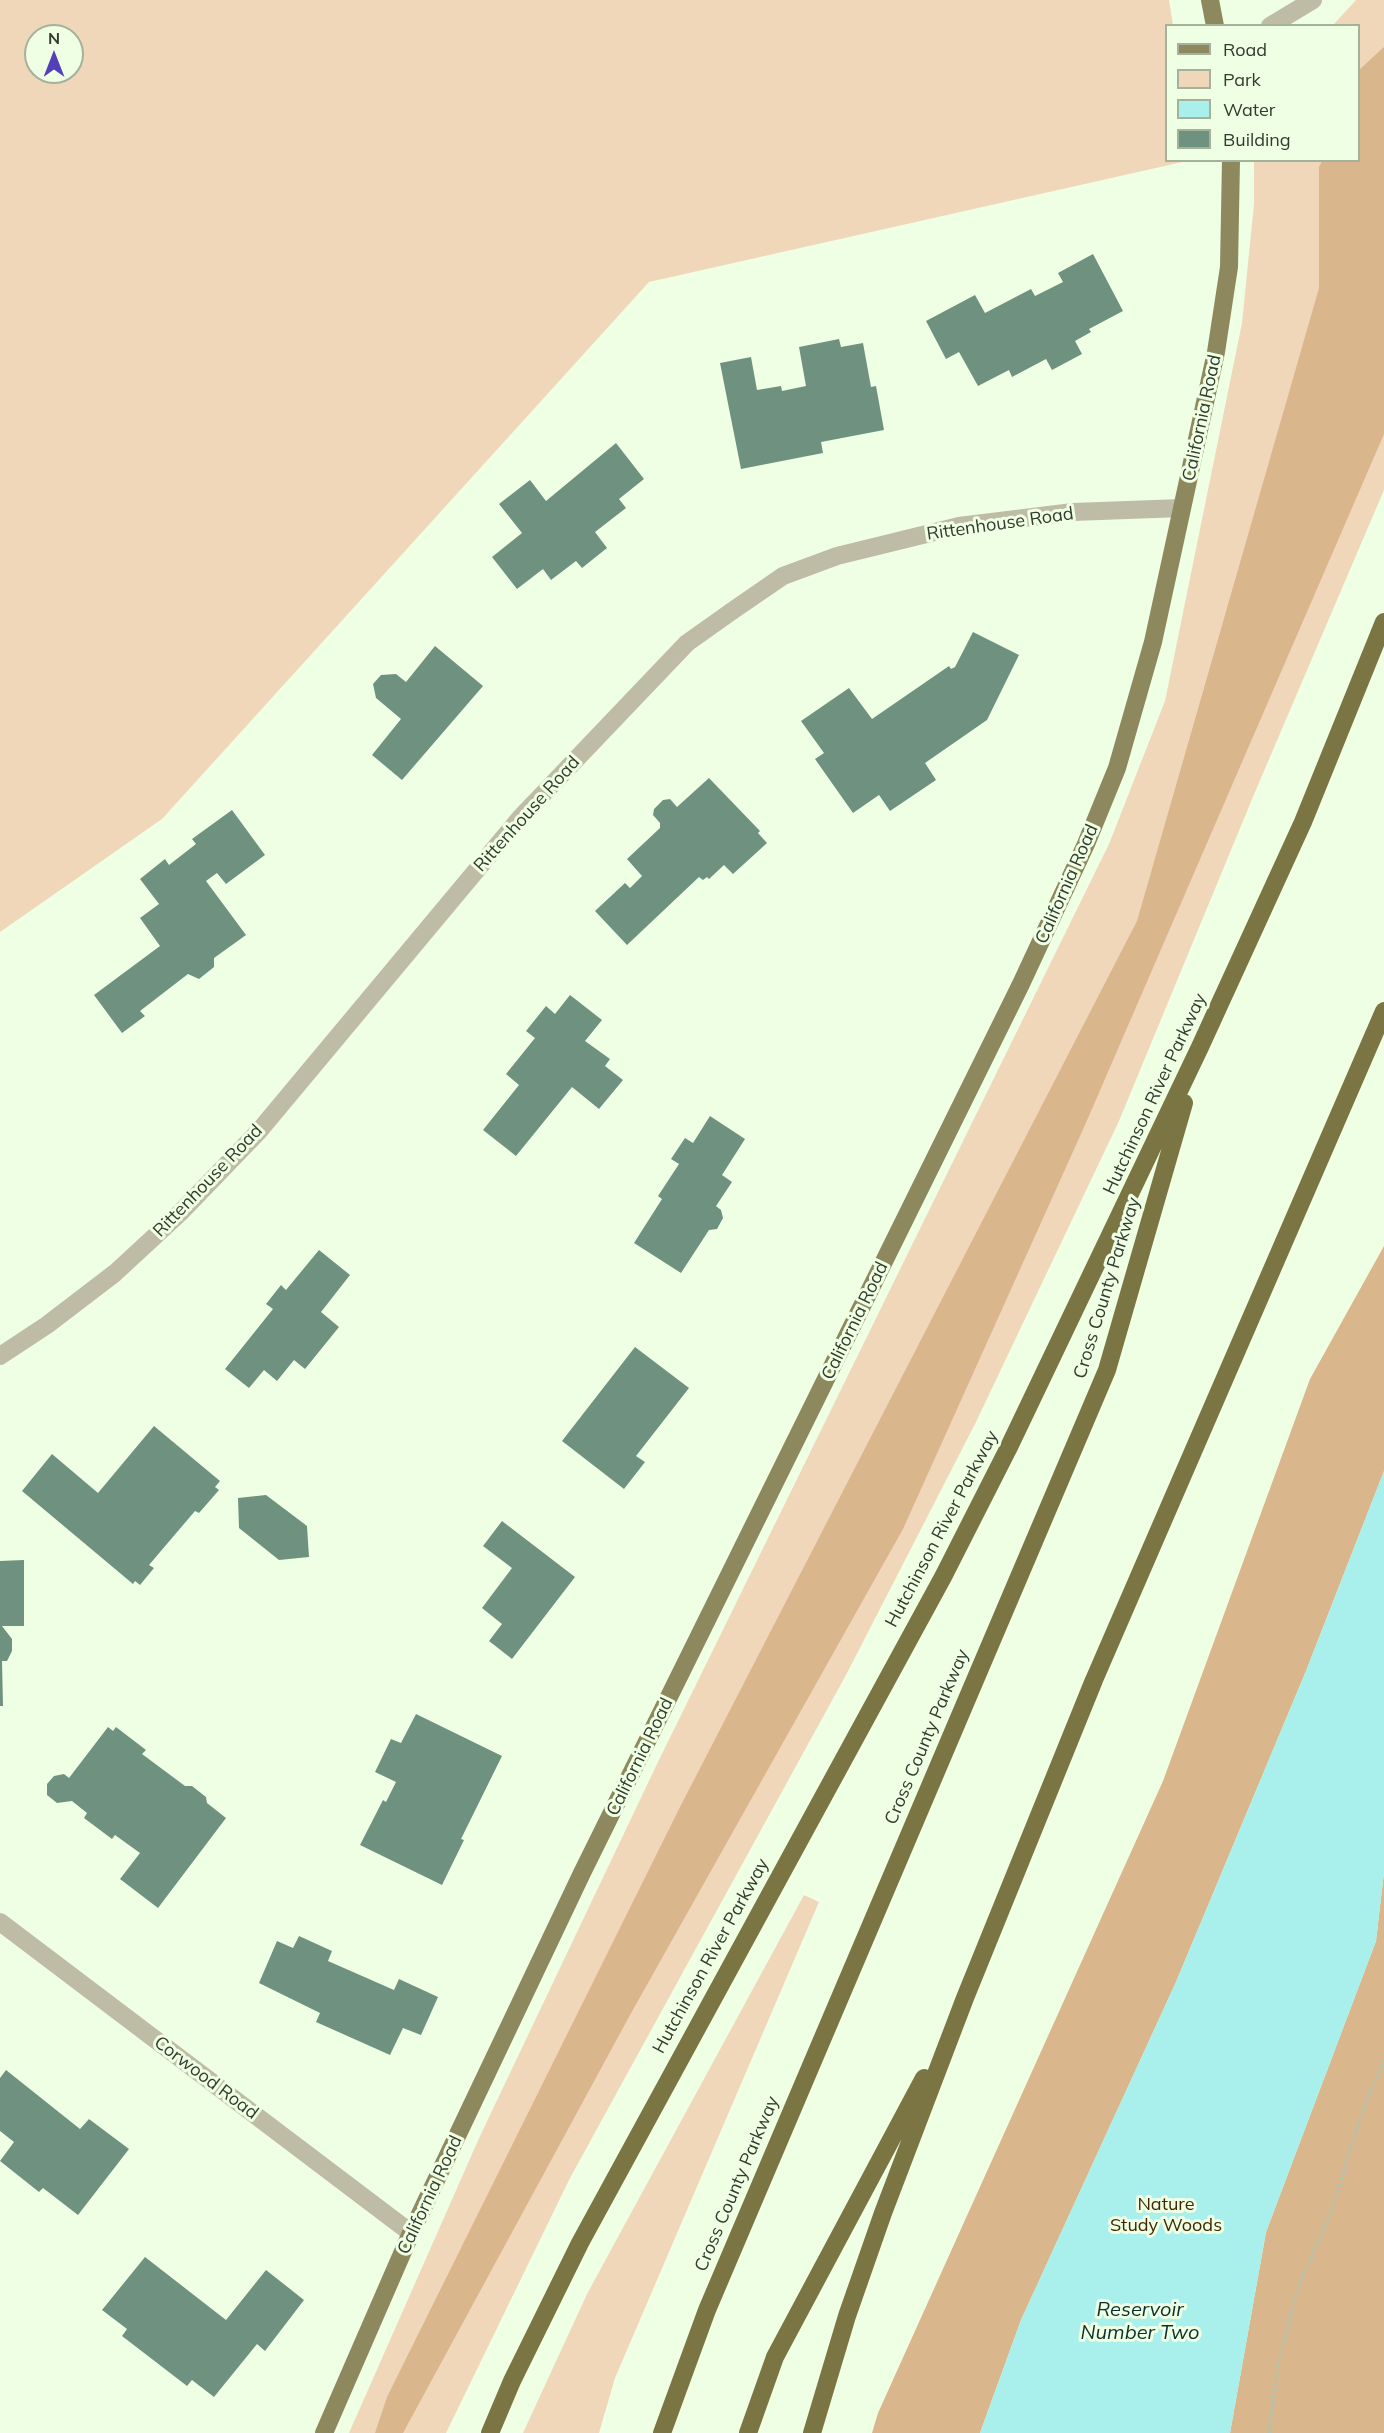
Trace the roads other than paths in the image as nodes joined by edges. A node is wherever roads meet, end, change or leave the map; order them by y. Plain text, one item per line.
1 (1210, 0) edge
2 (1313, 0) edge
3 (1215, 24) edge
4 (1273, 24) edge
5 (1231, 162) edge
6 (1182, 508) junction
7 (1384, 622) edge
8 (1384, 1011) edge
9 (1200, 1047) junction
10 (0, 1356) edge
11 (0, 1923) edge
12 (960, 2011) junction
13 (411, 2233) junction
14 (324, 2433) edge
15 (490, 2433) edge
16 (662, 2433) edge
17 (748, 2433) edge
18 (812, 2433) edge

1 - 3 main road
2 - 4 street
5 - 6 main road, California Road
6 - 10 street, Rittenhouse Road
6 - 13 main road, California Road
7 - 9 highway, Hutchinson River Parkway
8 - 12 highway
9 - 15 highway, Hutchinson River Parkway
9 - 16 highway, Cross County Parkway
11 - 13 street, Corwood Road
12 - 17 highway
12 - 18 highway
13 - 14 main road, California Road

